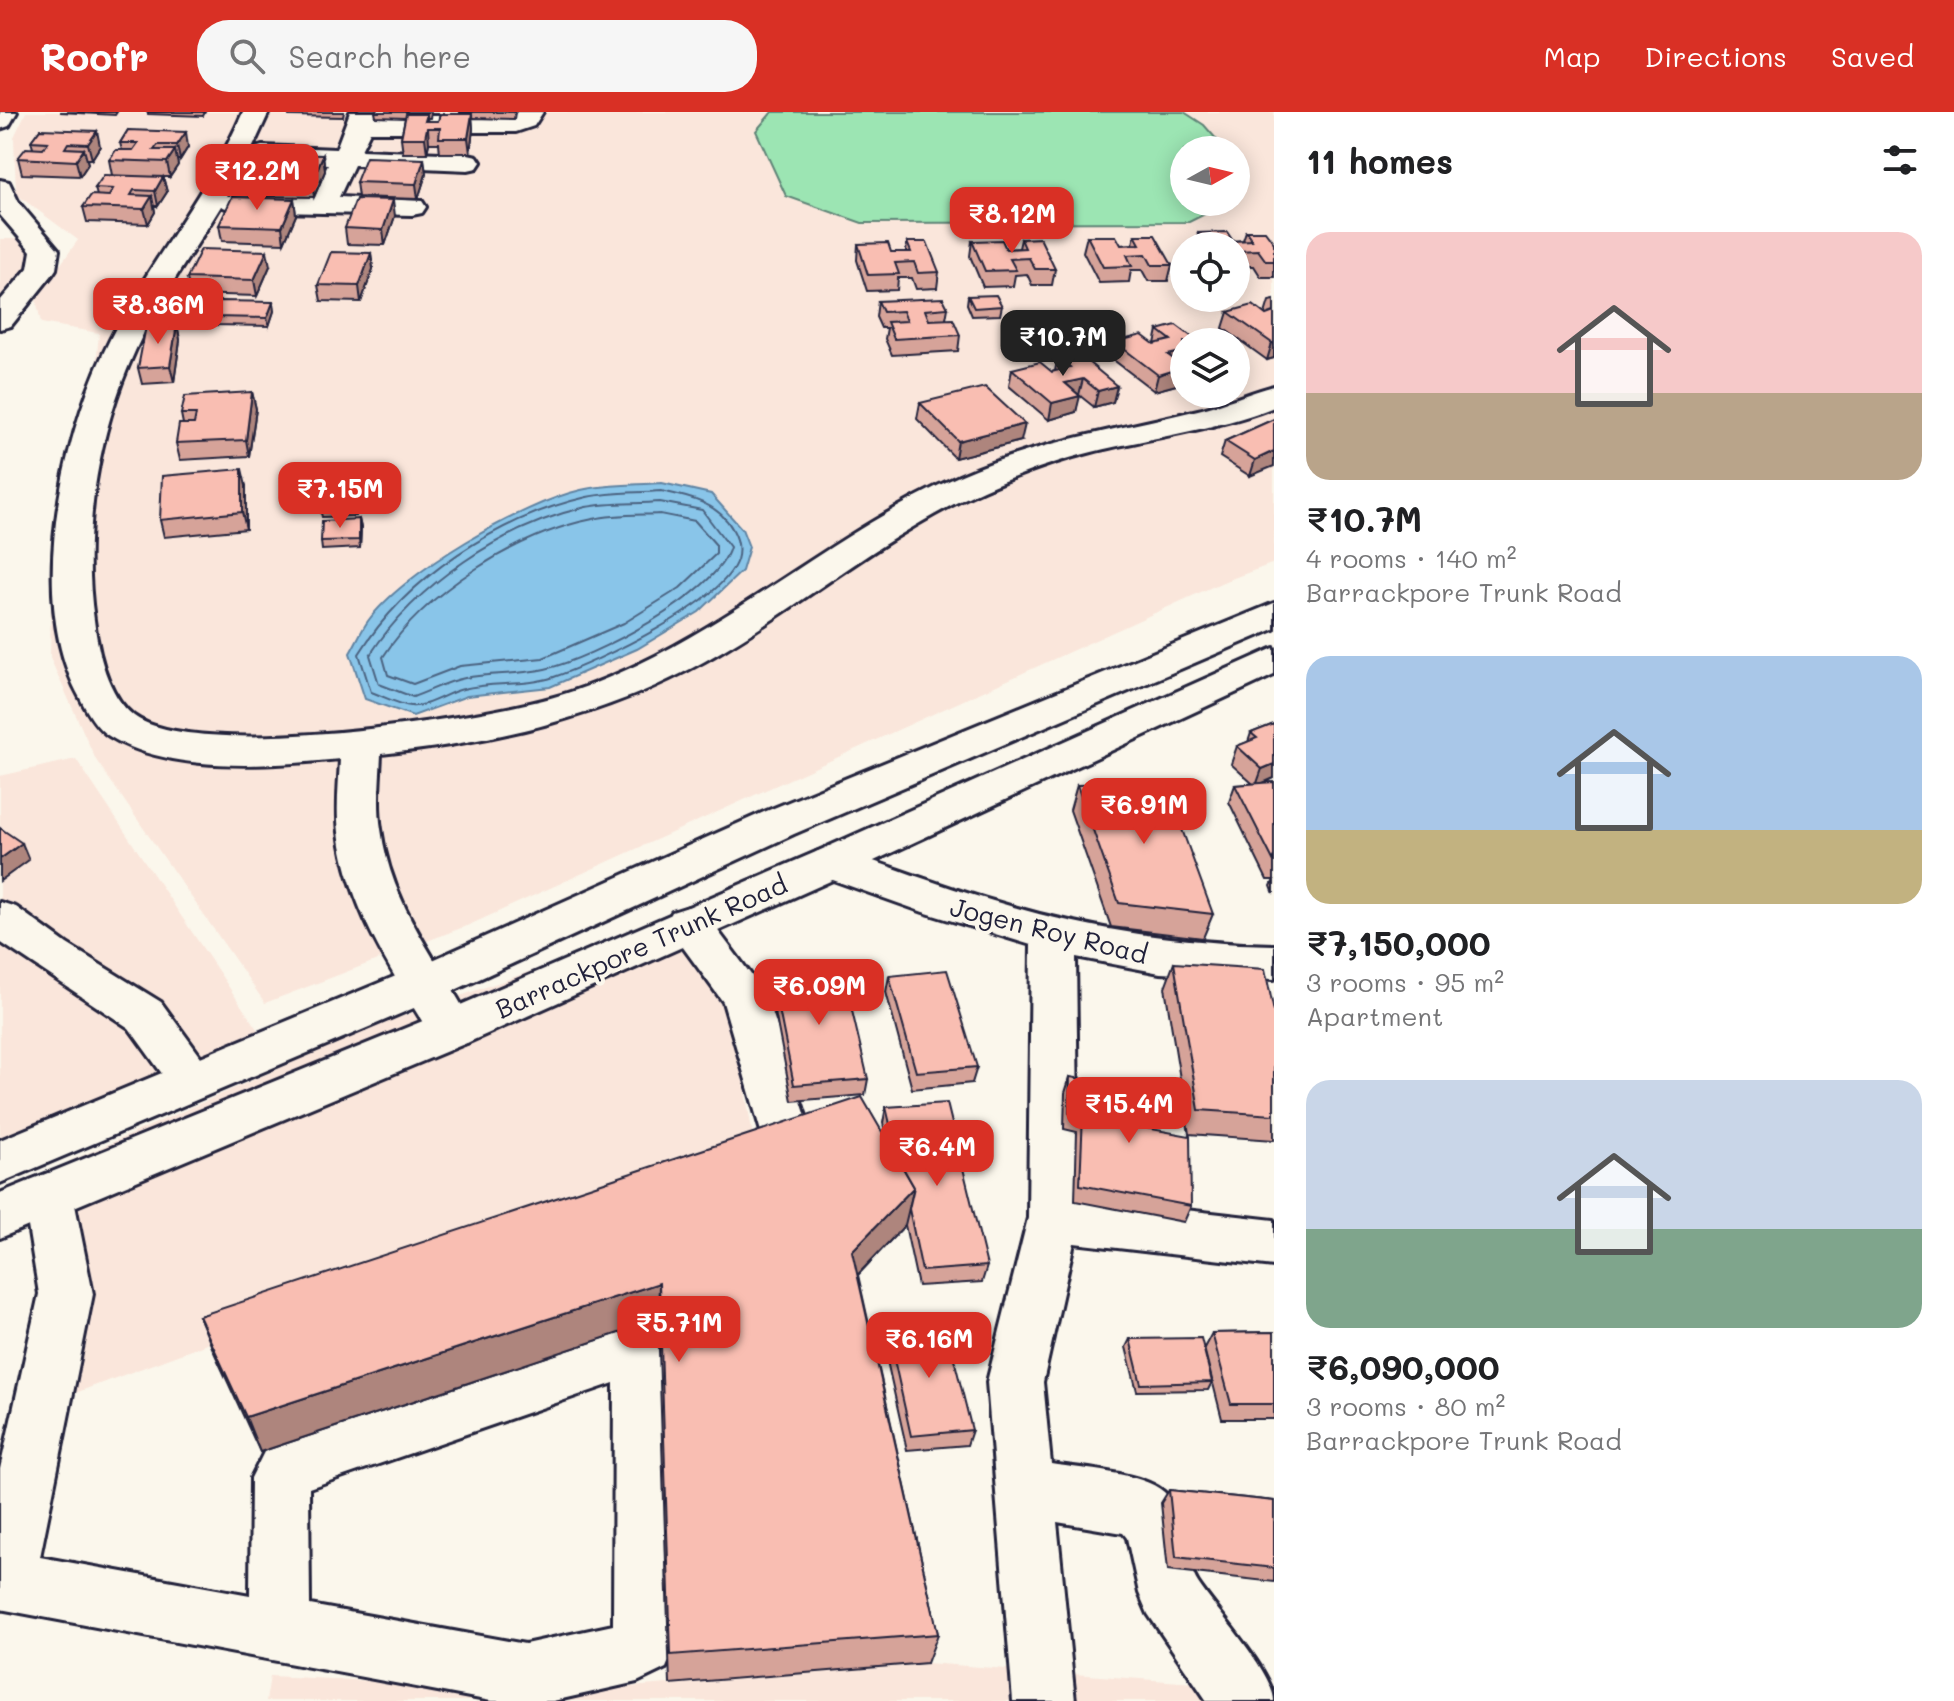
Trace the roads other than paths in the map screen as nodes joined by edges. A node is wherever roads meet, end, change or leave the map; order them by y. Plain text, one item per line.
1 (4, 112) edge
2 (256, 112) edge
3 (530, 112) edge
4 (363, 116) edge
5 (450, 117) edge
6 (0, 121) edge
7 (237, 154) junction
8 (345, 157) junction
9 (468, 162) edge
10 (0, 188) edge
11 (210, 203) junction
12 (322, 205) junction
13 (412, 207) edge
14 (14, 286) edge
15 (0, 320) edge
16 (1274, 396) edge
17 (1274, 615) edge
18 (1274, 660) edge
19 (361, 746) junction
20 (831, 863) junction
21 (0, 919) edge
22 (688, 924) junction
23 (1053, 933) junction
24 (1274, 962) edge
25 (424, 984) junction
26 (452, 1029) junction
27 (193, 1079) junction
28 (0, 1162) edge
29 (24, 1205) edge
30 (1054, 1218) junction
31 (805, 1227) edge
32 (1274, 1243) edge
33 (1025, 1488) junction
34 (280, 1631) junction
35 (523, 1688) edge
36 (1044, 1701) edge
37 (1245, 1701) edge

1 - 6 street
2 - 7 street
3 - 5 street
4 - 5 street
4 - 8 street
7 - 8 street
7 - 11 street
8 - 9 street
8 - 12 street
10 - 14 street
11 - 12 street
11 - 19 street
12 - 13 street
14 - 15 street
16 - 19 street
17 - 25 street, Barrackpore Trunk Road
18 - 20 street, Barrackpore Trunk Road
19 - 25 street
20 - 22 street, Barrackpore Trunk Road
20 - 23 street, Jogen Roy Road
21 - 27 street
22 - 26 street, Barrackpore Trunk Road
22 - 31 street
23 - 24 street, Jogen Roy Road
23 - 30 street
25 - 26 street
25 - 27 street, Barrackpore Trunk Road
26 - 29 street, Barrackpore Trunk Road
27 - 28 street, Barrackpore Trunk Road
29 - 34 street
30 - 32 street
30 - 33 street
33 - 36 street
33 - 37 street
34 - 35 street
34 - 35 street

